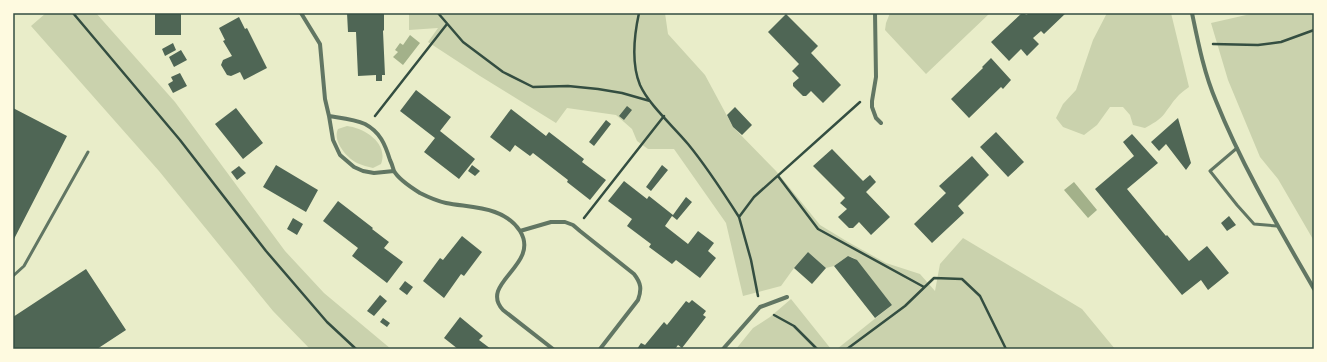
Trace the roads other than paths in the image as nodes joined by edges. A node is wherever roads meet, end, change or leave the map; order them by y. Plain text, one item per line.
1 (301, 13) edge
2 (875, 13) edge
3 (1192, 13) edge
4 (329, 116) junction
5 (881, 123) dead end
6 (1237, 148) junction
7 (88, 152) dead end
8 (394, 171) junction
9 (1277, 226) junction
10 (520, 231) junction
11 (13, 276) edge
12 (1314, 289) edge
13 (787, 297) dead end
14 (553, 349) edge
15 (600, 349) edge
16 (723, 349) edge

1 - 4 street
2 - 5 street
3 - 6 street
4 - 8 street
4 - 8 street
6 - 9 street
6 - 9 lane
7 - 11 lane
8 - 10 street
9 - 12 street
10 - 14 street
10 - 15 street
13 - 16 street

